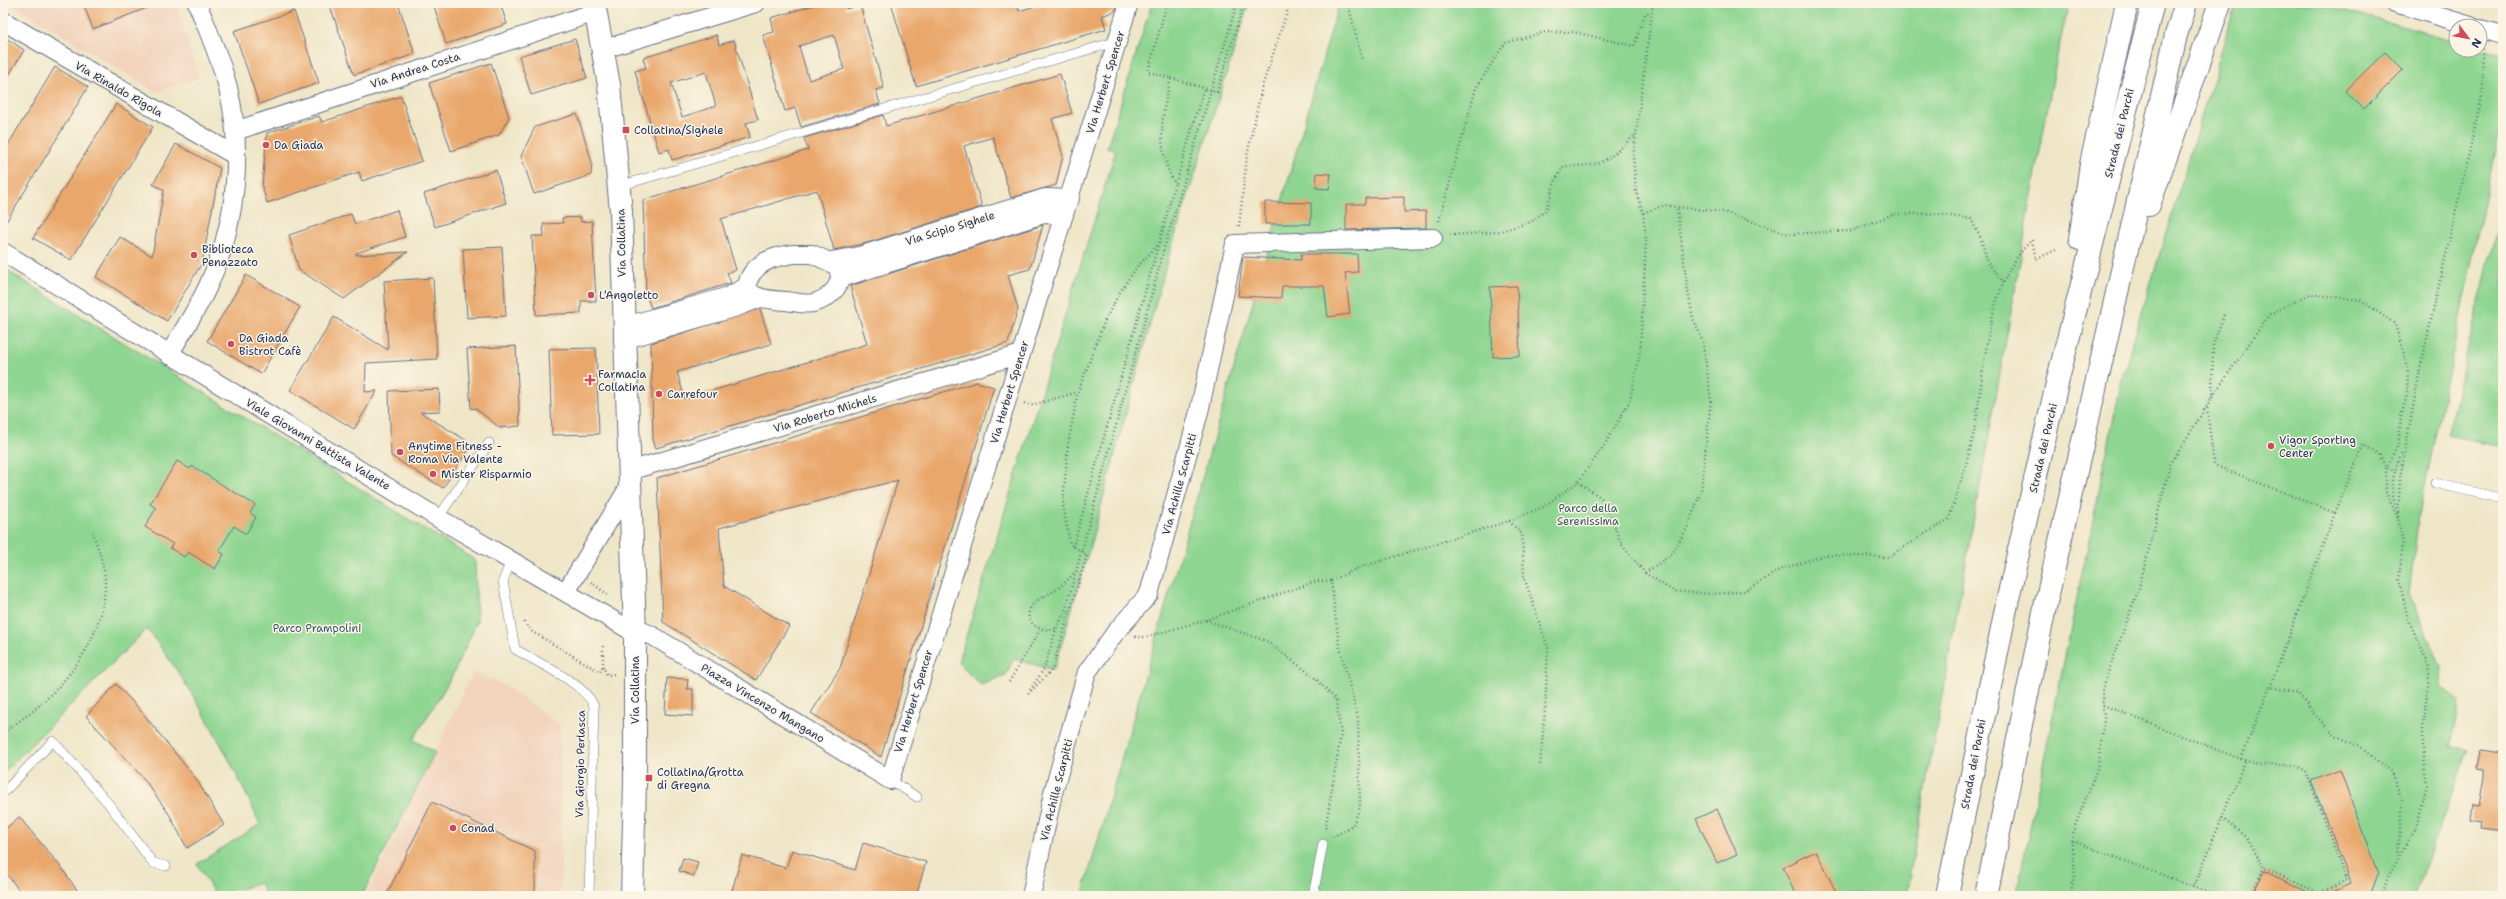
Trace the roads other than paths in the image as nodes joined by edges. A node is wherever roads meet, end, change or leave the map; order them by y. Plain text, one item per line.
1 (197, 3) edge
2 (756, 3) edge
3 (1129, 3) edge
4 (2127, 3) edge
5 (2153, 3) edge
6 (2186, 3) edge
7 (2220, 3) edge
8 (2395, 3) edge
9 (595, 7) edge
10 (2448, 19) edge
11 (3, 21) edge
12 (1118, 40) junction
13 (604, 48) junction
14 (235, 131) junction
15 (236, 156) junction
16 (619, 186) junction
17 (1067, 207) junction
18 (1440, 232) road end
19 (3, 252) edge
20 (831, 261) junction
21 (840, 278) junction
22 (754, 292) junction
23 (2112, 314) junction
24 (623, 334) junction
25 (1021, 354) junction
26 (169, 355) junction
27 (2058, 379) junction
28 (489, 443) dead end
29 (629, 478) junction
30 (2435, 483) dead end
31 (2503, 499) edge
32 (438, 518) junction
33 (511, 561) junction
34 (566, 592) junction
35 (635, 633) junction
36 (890, 780) junction
37 (3, 792) edge
38 (917, 797) dead end
39 (1323, 844) road end
40 (166, 866) dead end
41 (589, 895) edge
42 (632, 896) edge
43 (1031, 896) edge
44 (1313, 896) edge
45 (1946, 896) edge
46 (1986, 896) edge

1 - 14 street
2 - 13 street
3 - 12 street, Via Herbert Spencer
4 - 27 main road
5 - 27 main road, Strada dei Parchi
6 - 23 main road
7 - 23 main road
8 - 10 street
9 - 13 main road, Via Collatina
9 - 14 street, Via Andrea Costa
11 - 15 street, Via Rinaldo Rigola
12 - 16 lane
12 - 17 street, Via Herbert Spencer
13 - 16 main road, Via Collatina
14 - 15 street
15 - 26 street
16 - 24 main road, Via Collatina
17 - 20 street, Via Scipio Sighele
17 - 21 street, Via Scipio Sighele
17 - 25 street, Via Herbert Spencer
18 - 43 street, Via Achille Scarpitti
19 - 26 street, Viale Giovanni Battista Valente
20 - 21 street
20 - 22 street
21 - 22 street
22 - 24 street
23 - 46 main road
24 - 29 main road, Via Collatina
25 - 29 street, Via Roberto Michels
25 - 36 street, Via Herbert Spencer
26 - 32 street, Viale Giovanni Battista Valente
27 - 45 main road, Strada dei Parchi
28 - 32 lane
29 - 34 street
29 - 35 main road, Via Collatina
30 - 31 lane
32 - 33 street, Viale Giovanni Battista Valente
33 - 34 street, Viale Giovanni Battista Valente
33 - 41 lane, Via Giorgio Perlasca
34 - 35 street, Viale Giovanni Battista Valente
35 - 36 street, Piazza Vincenzo Mangano
35 - 42 main road, Via Collatina
36 - 38 lane
37 - 40 lane
39 - 44 lane

